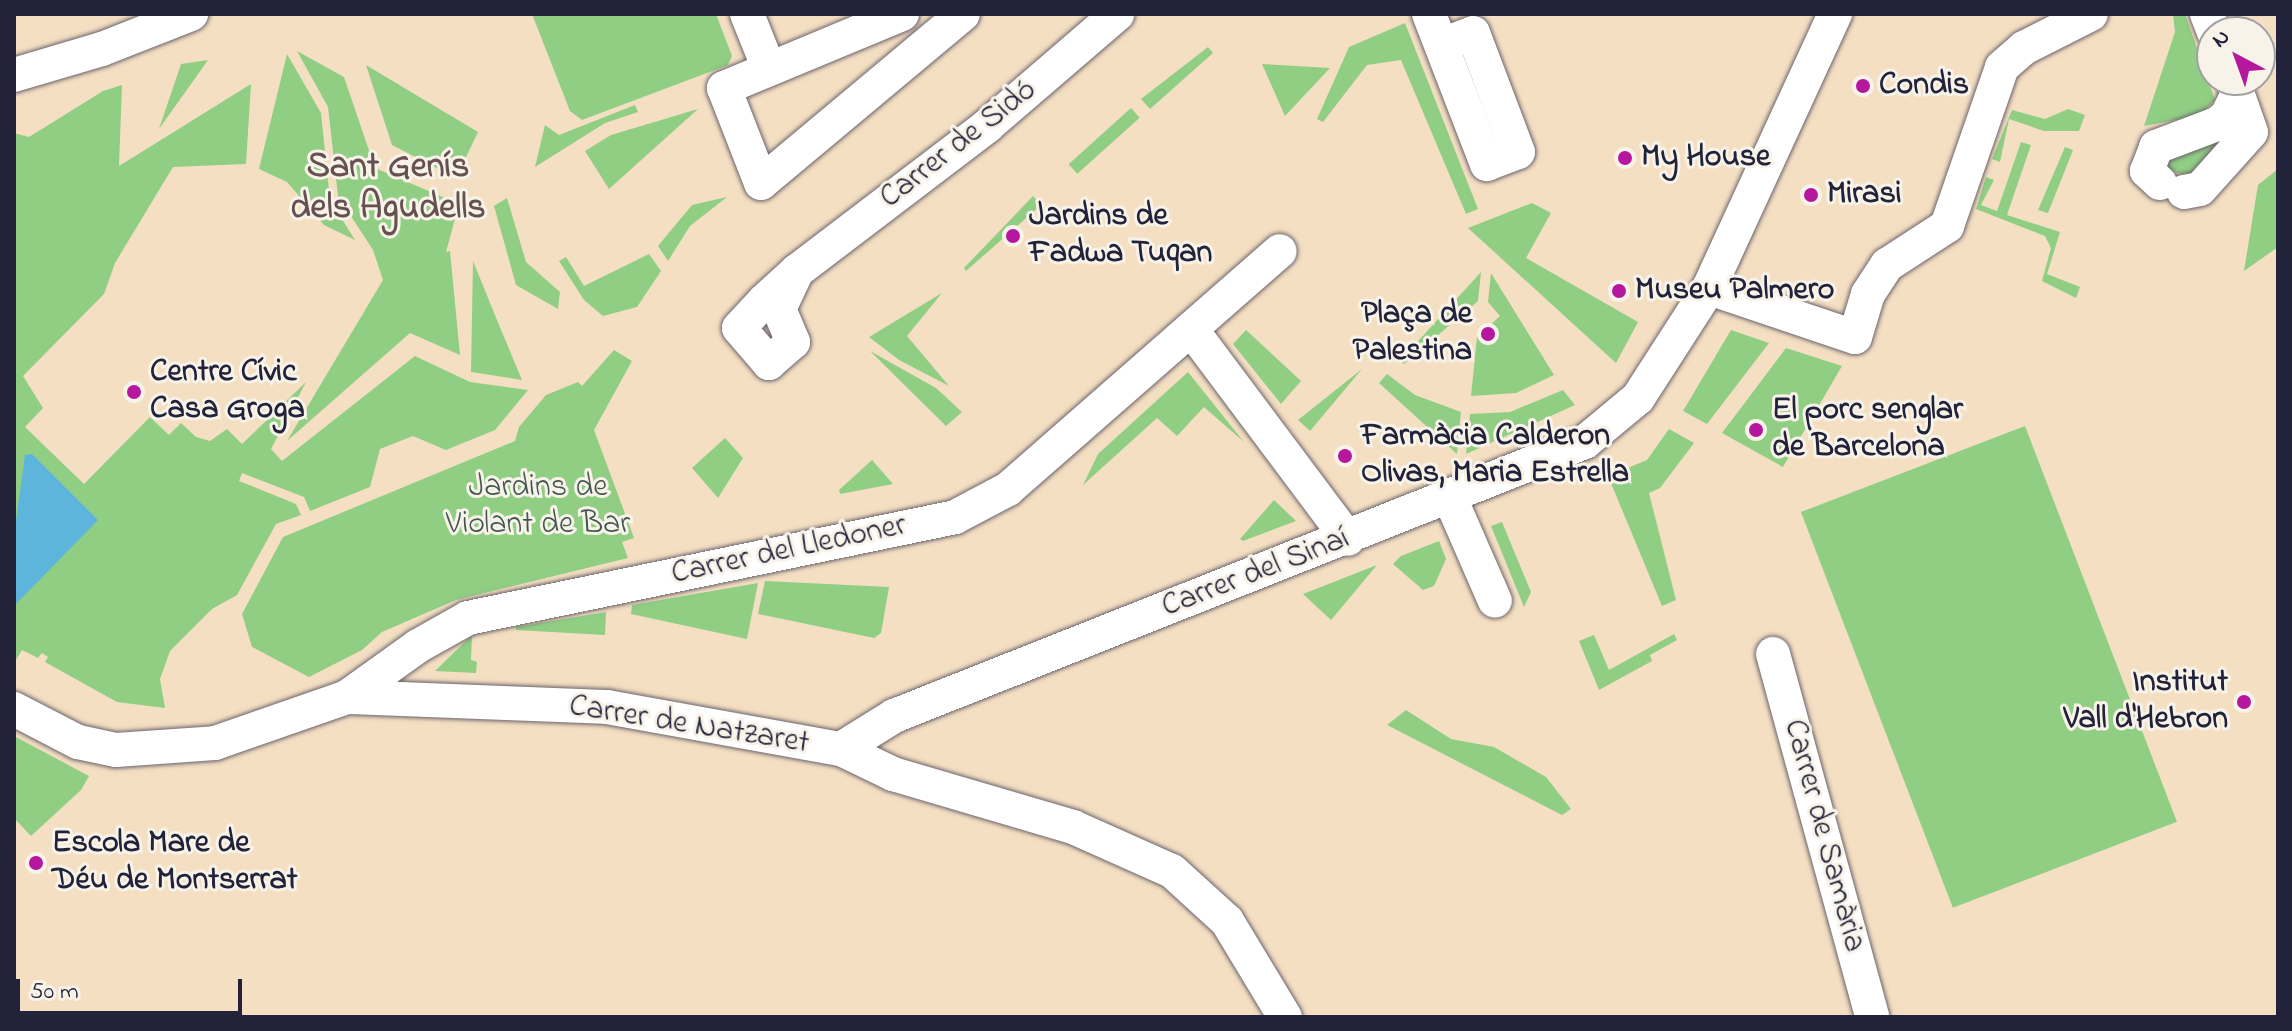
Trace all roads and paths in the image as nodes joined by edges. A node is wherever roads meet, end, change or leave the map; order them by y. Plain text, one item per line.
1 (191, 14) edge
2 (747, 14) edge
3 (902, 14) edge
4 (963, 14) edge
5 (1117, 14) edge
6 (1835, 14) edge
7 (2091, 14) edge
8 (769, 69) junction
9 (14, 75) edge
10 (2235, 86) edge
11 (1280, 251) dead end
12 (797, 271) dead end
13 (1709, 288) junction
14 (1191, 329) junction
15 (1450, 498) junction
16 (1348, 539) junction
17 (1495, 601) dead end
18 (1773, 654) dead end
19 (347, 697) junction
20 (14, 709) edge
21 (841, 749) junction
22 (1285, 1017) edge
23 (1872, 1017) edge

1 - 9 street
2 - 8 street
3 - 8 street
4 - 8 street
5 - 12 street, Carrer de Sidó
6 - 13 street, Carrer del Sinaí
7 - 13 street
10 - 10 street
11 - 14 street, Carrer del Lledoner
13 - 15 street, Carrer del Sinaí
14 - 16 street
14 - 19 street, Carrer del Lledoner
15 - 16 street, Carrer del Sinaí
15 - 17 street
16 - 21 street, Carrer del Sinaí
18 - 23 street, Carrer de Samària
19 - 20 street, Carrer de Natzaret
19 - 21 street, Carrer de Natzaret
21 - 22 street, Carrer de Natzaret

